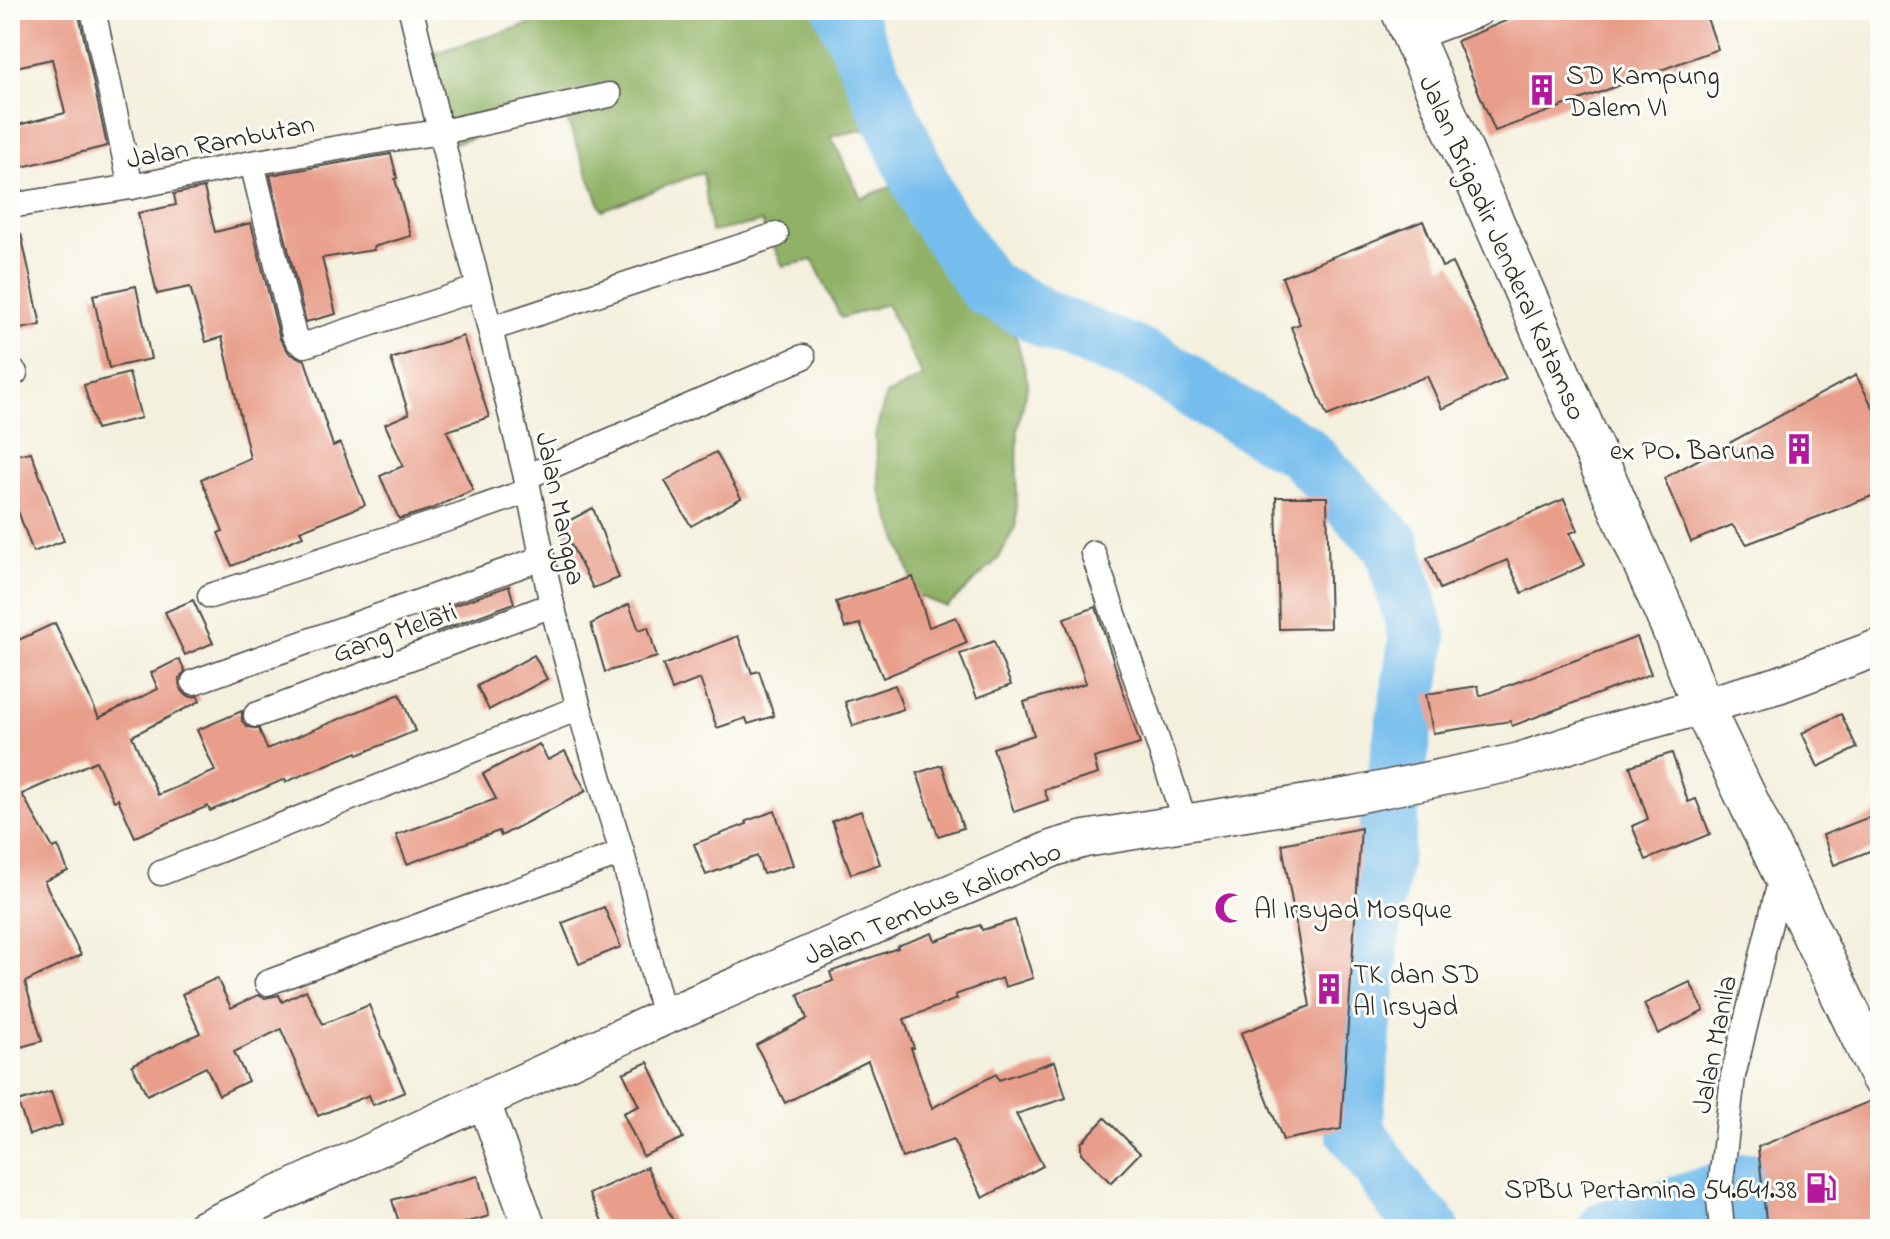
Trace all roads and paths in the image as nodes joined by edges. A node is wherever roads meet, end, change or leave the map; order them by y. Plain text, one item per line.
1 (93, 10) edge
2 (411, 10) edge
3 (1478, 10) edge
4 (1406, 23) edge
5 (609, 95) dead end
6 (442, 132) junction
7 (252, 163) junction
8 (131, 187) junction
9 (10, 206) edge
10 (776, 235) dead end
11 (479, 288) junction
12 (490, 329) junction
13 (803, 357) dead end
14 (527, 484) junction
15 (1093, 553) dead end
16 (542, 558) junction
17 (210, 596) dead end
18 (552, 605) junction
19 (1880, 647) edge
20 (194, 682) dead end
21 (1702, 705) junction
22 (579, 708) junction
23 (256, 715) dead end
24 (1186, 824) junction
25 (622, 853) junction
26 (161, 873) dead end
27 (1782, 873) junction
28 (267, 983) dead end
29 (664, 1017) junction
30 (1880, 1076) edge
31 (483, 1099) junction
32 (203, 1229) edge
33 (530, 1229) edge
34 (1722, 1229) edge

1 - 8 street
2 - 6 street, Jalan Mangga
3 - 4 street
4 - 21 main road, Jalan Brigadir Jenderal Katamso
5 - 6 street, Jalan Rambutan
6 - 7 street, Jalan Rambutan
6 - 11 street, Jalan Mangga
7 - 8 street, Jalan Rambutan
7 - 11 street
8 - 9 street, Jalan Rambutan
10 - 12 street
11 - 12 street, Jalan Mangga
12 - 14 street, Jalan Mangga
13 - 14 street
14 - 16 street, Jalan Mangga
14 - 17 street
15 - 24 street
16 - 18 street, Jalan Mangga
16 - 20 street
18 - 22 street, Jalan Mangga
18 - 23 street, Gang Melati
19 - 21 main road, Jalan Tembus Kaliombo
21 - 24 main road, Jalan Tembus Kaliombo
21 - 27 main road, Jalan Brigadir Jenderal Katamso
22 - 25 street, Jalan Mangga
22 - 26 street
24 - 29 main road, Jalan Tembus Kaliombo
25 - 28 street
25 - 29 street, Jalan Mangga
27 - 30 main road, Jalan Brigadir Jenderal Katamso
27 - 34 street, Jalan Manila
29 - 31 main road, Jalan Tembus Kaliombo
31 - 32 main road, Jalan Tembus Kaliombo
31 - 33 street

